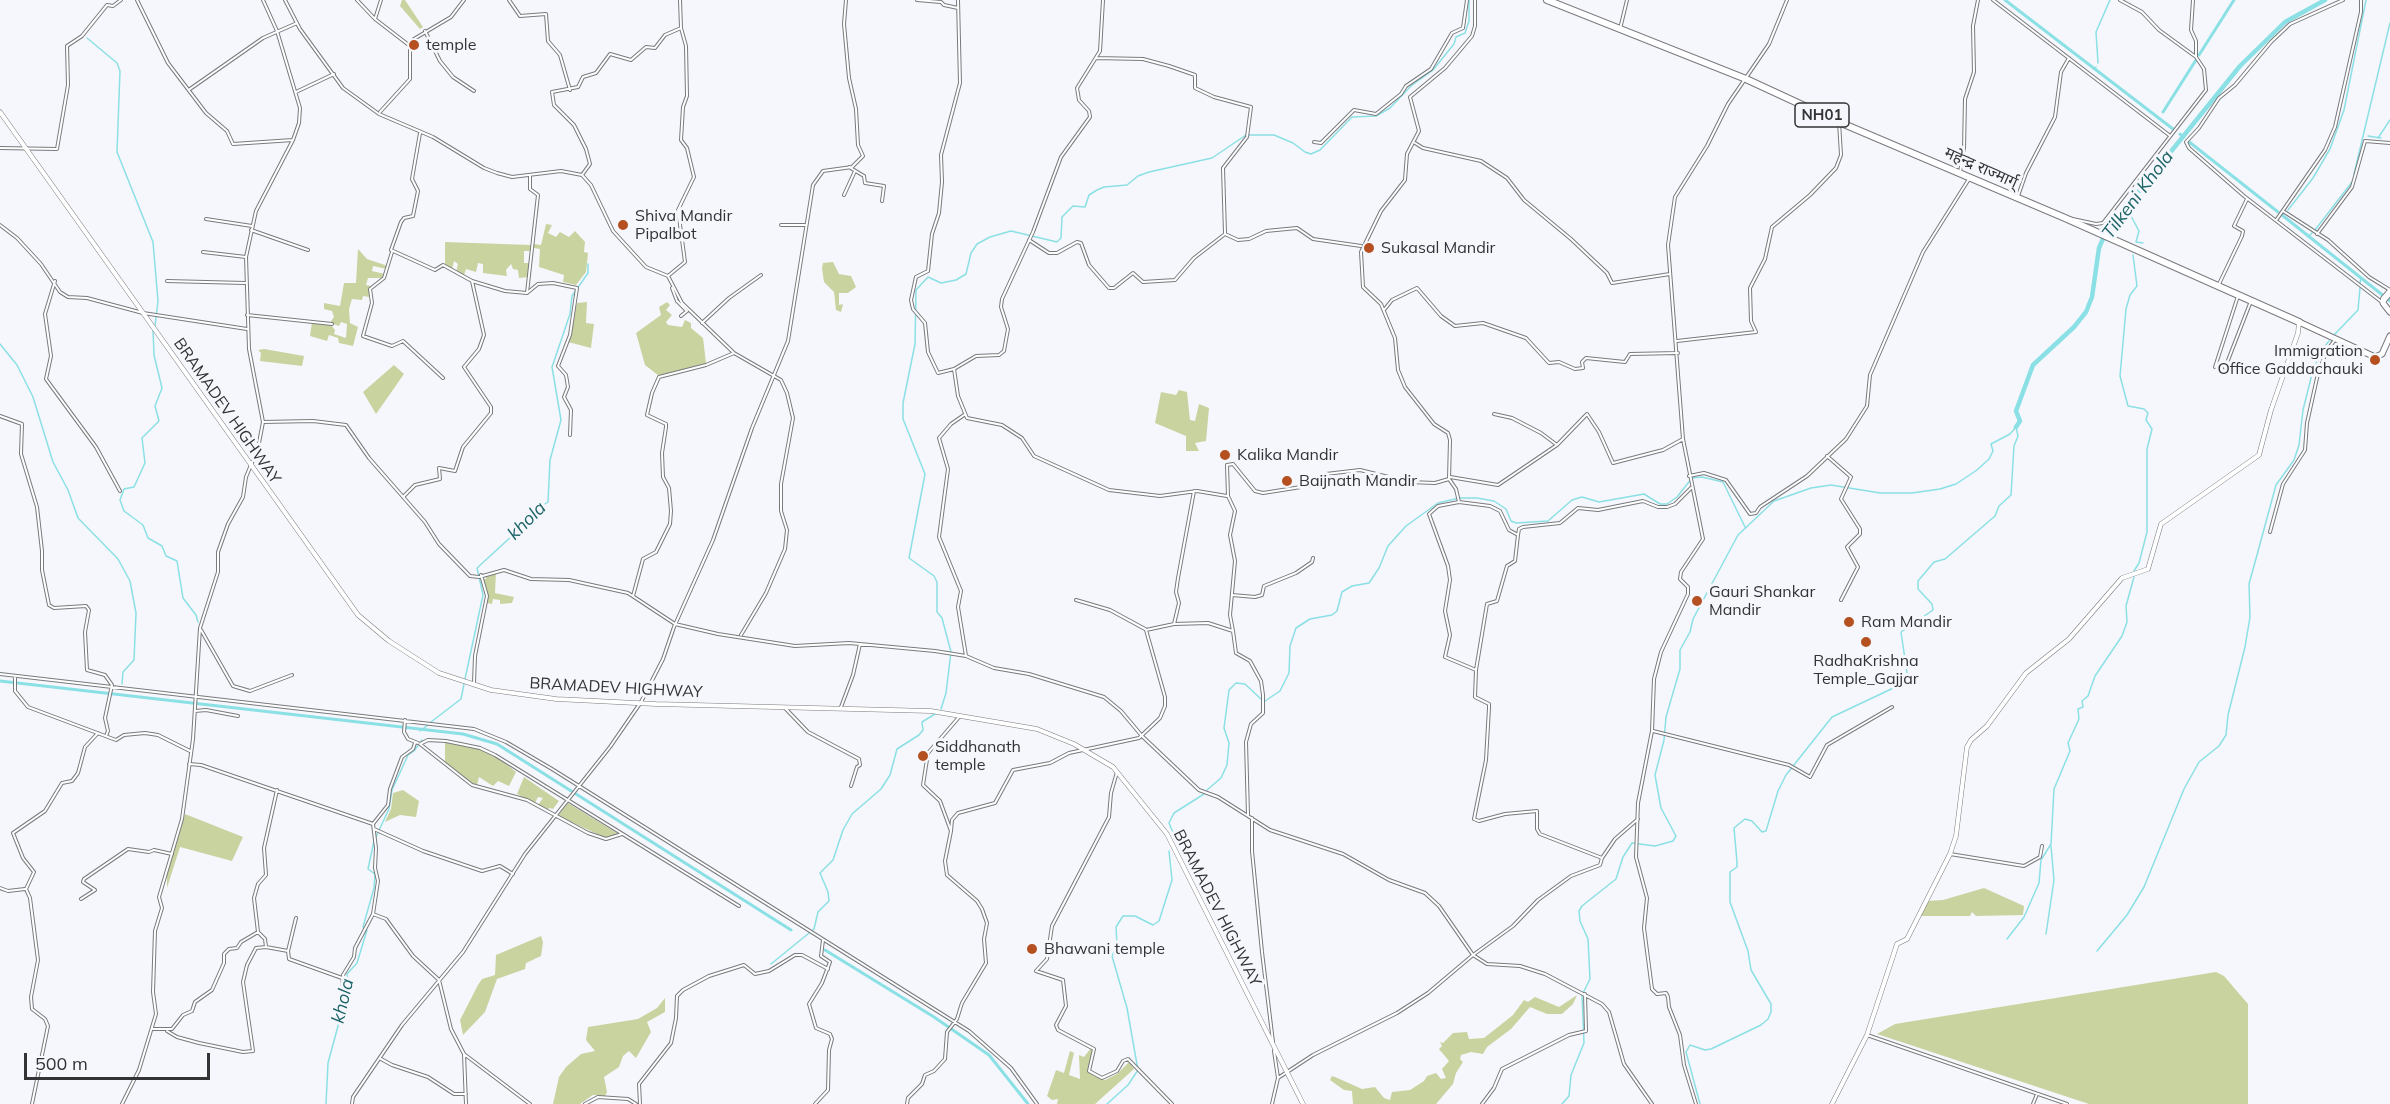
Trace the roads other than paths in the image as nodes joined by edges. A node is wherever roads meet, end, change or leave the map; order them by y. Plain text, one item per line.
1 (121, 0) edge
2 (137, 0) edge
3 (263, 0) edge
4 (285, 0) edge
5 (357, 0) edge
6 (381, 0) edge
7 (464, 0) edge
8 (509, 0) edge
9 (680, 0) edge
10 (846, 0) edge
11 (917, 0) edge
12 (958, 0) edge
13 (1103, 0) edge
14 (1467, 0) edge
15 (1475, 0) edge
16 (1547, 0) edge
17 (1626, 0) edge
18 (1787, 0) edge
19 (1978, 0) edge
20 (1994, 0) edge
21 (2120, 0) edge
22 (2193, 0) edge
23 (2343, 0) edge
24 (2361, 0) edge
25 (958, 8) junction
26 (374, 18) junction
27 (297, 23) junction
28 (681, 28) junction
29 (1620, 29) junction
30 (277, 31) junction
31 (425, 31) junction
32 (410, 46) junction
33 (2069, 57) junction
34 (2196, 57) junction
35 (1096, 58) junction
36 (334, 74) junction
37 (1746, 79) junction
38 (189, 89) junction
39 (570, 90) junction
40 (474, 91) dead end
41 (295, 93) junction
42 (0, 112) edge
43 (379, 114) junction
44 (1839, 122) junction
45 (420, 133) junction
46 (2169, 135) junction
47 (293, 140) junction
48 (1314, 142) dead end
49 (1415, 143) junction
50 (2390, 143) edge
51 (0, 148) edge
52 (27, 149) junction
53 (849, 167) junction
54 (855, 171) junction
55 (1960, 172) junction
56 (582, 175) junction
57 (530, 176) junction
58 (1970, 177) junction
59 (844, 195) dead end
60 (2017, 198) junction
61 (2247, 199) junction
62 (882, 201) dead end
63 (2283, 211) junction
64 (2065, 218) junction
65 (206, 219) dead end
66 (2277, 219) junction
67 (0, 225) edge
68 (252, 225) junction
69 (781, 225) dead end
70 (805, 225) junction
71 (250, 230) junction
72 (1225, 234) junction
73 (2317, 234) junction
74 (1029, 240) junction
75 (1362, 246) junction
76 (308, 250) dead end
77 (203, 252) dead end
78 (392, 252) junction
79 (246, 257) junction
80 (1671, 274) junction
81 (761, 275) dead end
82 (668, 276) junction
83 (54, 281) junction
84 (167, 281) dead end
85 (472, 281) junction
86 (246, 283) junction
87 (672, 285) junction
88 (2218, 286) junction
89 (527, 293) junction
90 (2238, 296) junction
91 (2387, 296) edge
92 (2251, 301) junction
93 (1384, 311) junction
94 (2390, 312) edge
95 (143, 314) junction
96 (247, 315) junction
97 (681, 316) dead end
98 (2299, 322) junction
99 (702, 323) junction
100 (332, 324) dead end
101 (247, 329) junction
102 (2390, 336) edge
103 (2335, 338) junction
104 (1677, 341) junction
105 (734, 353) junction
106 (1678, 353) junction
107 (2215, 367) dead end
108 (2225, 368) dead end
109 (954, 369) junction
110 (776, 376) junction
111 (443, 378) dead end
112 (1494, 414) dead end
113 (0, 416) edge
114 (964, 416) junction
115 (263, 422) junction
116 (570, 435) dead end
117 (1683, 440) junction
118 (1557, 446) junction
119 (1827, 456) junction
120 (252, 468) junction
121 (1689, 476) junction
122 (1449, 478) junction
123 (1691, 488) junction
124 (120, 491) dead end
125 (1194, 491) junction
126 (1228, 496) junction
127 (403, 497) junction
128 (1459, 500) junction
129 (2270, 531) dead end
130 (1518, 535) junction
131 (1312, 558) dead end
132 (481, 575) junction
133 (1232, 595) junction
134 (633, 596) junction
135 (1077, 600) dead end
136 (1841, 600) dead end
137 (675, 624) junction
138 (1174, 624) junction
139 (200, 628) junction
140 (1146, 630) junction
141 (1233, 631) junction
142 (740, 636) junction
143 (860, 643) junction
144 (966, 656) junction
145 (1476, 670) junction
146 (0, 674) edge
147 (292, 675) dead end
148 (16, 678) junction
149 (472, 685) junction
150 (111, 687) junction
151 (196, 697) junction
152 (641, 702) junction
153 (1892, 707) dead end
154 (785, 708) junction
155 (840, 710) junction
156 (195, 711) junction
157 (238, 716) dead end
158 (960, 716) junction
159 (405, 720) junction
160 (1652, 731) junction
161 (98, 733) junction
162 (106, 736) junction
163 (1142, 736) junction
164 (1086, 750) junction
165 (190, 751) junction
166 (189, 764) junction
167 (1117, 772) junction
168 (852, 786) dead end
169 (580, 788) junction
170 (277, 790) junction
171 (570, 800) junction
172 (556, 815) junction
173 (1248, 815) junction
174 (1252, 818) junction
175 (1638, 818) junction
176 (373, 824) junction
177 (373, 828) junction
178 (951, 831) junction
179 (622, 834) junction
180 (2042, 846) dead end
181 (172, 854) junction
182 (1950, 854) junction
183 (1602, 858) junction
184 (513, 874) junction
185 (0, 888) edge
186 (26, 889) junction
187 (81, 899) dead end
188 (739, 906) dead end
189 (373, 914) junction
190 (296, 918) dead end
191 (258, 932) junction
192 (823, 940) junction
193 (266, 947) junction
194 (288, 951) junction
195 (1473, 955) junction
196 (828, 969) junction
197 (342, 978) junction
198 (440, 980) junction
199 (1584, 994) junction
200 (341, 1006) dead end
201 (953, 1024) junction
202 (153, 1029) junction
203 (167, 1030) junction
204 (1868, 1035) junction
205 (1274, 1047) junction
206 (464, 1054) junction
207 (380, 1058) junction
208 (1287, 1071) junction
209 (1278, 1078) junction
210 (466, 1094) junction
211 (2037, 1094) junction
212 (32, 1104) edge
213 (122, 1104) edge
214 (352, 1104) edge
215 (466, 1104) edge
216 (530, 1104) edge
217 (585, 1104) edge
218 (638, 1104) edge
219 (815, 1104) edge
220 (907, 1104) edge
221 (1036, 1104) edge
222 (1172, 1104) edge
223 (1272, 1104) edge
224 (1303, 1104) edge
225 (1482, 1104) edge
226 (1652, 1104) edge
227 (1696, 1104) edge
228 (1832, 1104) edge
229 (2033, 1104) edge
230 (2067, 1104) edge

1 - 52 street
2 - 38 street
3 - 30 street
4 - 27 street
5 - 26 street
6 - 26 street
7 - 31 street
8 - 39 street
9 - 28 street
10 - 53 street
11 - 25 street
12 - 25 street
13 - 35 street
14 - 48 street
15 - 49 street
16 - 29 highway, महेन्द्र राज्मार्ग् / NH01
17 - 29 street
18 - 37 street
19 - 55 street
20 - 33 street
21 - 34 street
22 - 34 street
23 - 61 street
24 - 63 street
25 - 109 street
26 - 32 street
27 - 30 street
27 - 36 street
28 - 39 street
28 - 82 street
29 - 37 highway, महेन्द्र राज्मार्ग् / NH01
30 - 38 street
30 - 41 street
31 - 32 street
31 - 40 street
32 - 43 street
33 - 46 street
33 - 60 street
34 - 46 street
35 - 72 street
35 - 74 street
36 - 41 street
36 - 43 street
37 - 44 highway, महेन्द्र राज्मार्ग् / NH01
37 - 80 street
38 - 47 street
39 - 56 street
41 - 47 street
42 - 52 street, BRAMADEV HIGHWAY
43 - 45 street
44 - 55 highway, महेन्द्र राज्मार्ग् / NH01
44 - 104 street
45 - 57 street
45 - 78 street
46 - 64 street
47 - 68 street
49 - 75 street
49 - 80 street
50 - 73 street
51 - 52 street
52 - 95 street, BRAMADEV HIGHWAY
53 - 54 street
53 - 70 street
54 - 59 street
54 - 62 street
55 - 58 highway, महेन्द्र राज्मार्ग् / NH01
56 - 57 street
56 - 82 street
57 - 89 street
58 - 60 highway, महेन्द्र राज्मार्ग् / NH01
58 - 119 street
60 - 64 highway, महेन्द्र राज्मार्ग् / NH01
61 - 66 street
61 - 88 street
63 - 66 street
63 - 73 street
64 - 88 highway, महेन्द्र राज्मार्ग् / NH01
65 - 68 street
66 - 91 street
67 - 83 street
68 - 71 street
69 - 70 street
70 - 110 street
71 - 76 street
71 - 79 street
72 - 74 street
72 - 75 street
73 - 91 street
74 - 109 street
75 - 93 street
77 - 79 street
78 - 85 street
78 - 111 street
79 - 86 street
80 - 104 street
81 - 99 street
82 - 87 street
83 - 95 street
83 - 124 street
84 - 86 street
85 - 89 street
85 - 127 street
86 - 96 street
87 - 97 street
87 - 99 street
88 - 90 highway, महेन्द्र राज्मार्ग् / NH01
89 - 116 street
90 - 92 highway, महेन्द्र राज्मार्ग् / NH01
90 - 107 street
91 - 94 main road
92 - 98 highway, महेन्द्र राज्मार्ग् / NH01
92 - 108 street
93 - 106 street
93 - 122 street
95 - 101 street
95 - 120 street, BRAMADEV HIGHWAY
96 - 100 street
96 - 101 street
98 - 103 main road, महेन्द्र राज्मार्ग्
98 - 182 street
99 - 105 street
101 - 115 street
102 - 103 main road, महेन्द्र राज्मार्ग्
103 - 129 street
104 - 106 street
105 - 110 street
105 - 134 street
106 - 117 street
109 - 114 street
110 - 137 street
110 - 142 street
112 - 118 street
113 - 150 street
114 - 125 street
114 - 144 street
115 - 120 street
115 - 127 street
117 - 118 street
117 - 121 street
118 - 122 street
119 - 121 street
119 - 136 street
120 - 139 street
120 - 149 street, BRAMADEV HIGHWAY
121 - 123 street
122 - 126 street
122 - 128 street
123 - 130 street
123 - 160 street
125 - 126 street
125 - 138 street
126 - 133 street
127 - 132 street
128 - 130 street
128 - 145 street
130 - 145 street
131 - 133 street
132 - 134 street
132 - 149 street
133 - 141 street
134 - 137 street
135 - 140 street
137 - 142 street
137 - 152 street
138 - 140 street
138 - 141 street
139 - 147 street
139 - 151 street
140 - 163 street
141 - 173 street
142 - 143 street
143 - 144 street
143 - 155 street
144 - 163 street
145 - 183 street
146 - 148 street
148 - 150 street
148 - 161 street
149 - 152 street, BRAMADEV HIGHWAY
150 - 151 street
150 - 162 street
151 - 156 street
151 - 159 street
152 - 154 street, BRAMADEV HIGHWAY
152 - 169 street
153 - 160 street
154 - 155 street, BRAMADEV HIGHWAY
154 - 168 street
155 - 158 street, BRAMADEV HIGHWAY
156 - 157 street
156 - 165 street
158 - 164 street, BRAMADEV HIGHWAY
158 - 178 street
159 - 169 street
159 - 176 street
160 - 175 street
161 - 162 street
161 - 186 street
162 - 165 street
163 - 164 street
163 - 173 street
164 - 167 street, BRAMADEV HIGHWAY
164 - 178 street
165 - 166 street
166 - 170 street
166 - 181 street
167 - 205 street, BRAMADEV HIGHWAY
167 - 222 street
169 - 171 street
169 - 192 street
170 - 176 street
170 - 191 street
171 - 172 street
171 - 172 street
171 - 179 street
172 - 179 street
172 - 184 street
173 - 174 street
174 - 195 street
174 - 205 street
175 - 183 street
175 - 227 street
176 - 177 street
177 - 184 street
177 - 189 street
178 - 201 street
179 - 188 street
180 - 182 street
181 - 187 street
181 - 202 street
182 - 204 street
183 - 195 street
184 - 198 street
185 - 186 street
186 - 212 street
189 - 197 street
189 - 198 street
190 - 194 street
191 - 193 street
191 - 203 street
192 - 196 street
192 - 201 street
193 - 194 street
193 - 203 street
194 - 197 street
195 - 199 street
195 - 208 street
196 - 218 street
196 - 219 street
197 - 200 street
198 - 206 street
198 - 207 street
199 - 225 street
199 - 226 street
201 - 220 street
201 - 221 street
202 - 203 street
202 - 213 street
204 - 211 street
204 - 228 street
205 - 208 street, BRAMADEV HIGHWAY
205 - 209 street
206 - 210 street
206 - 216 street
207 - 210 street
207 - 214 street
208 - 209 street
208 - 224 street, BRAMADEV HIGHWAY
209 - 223 street
210 - 215 street
211 - 229 street
211 - 230 street
217 - 218 street

